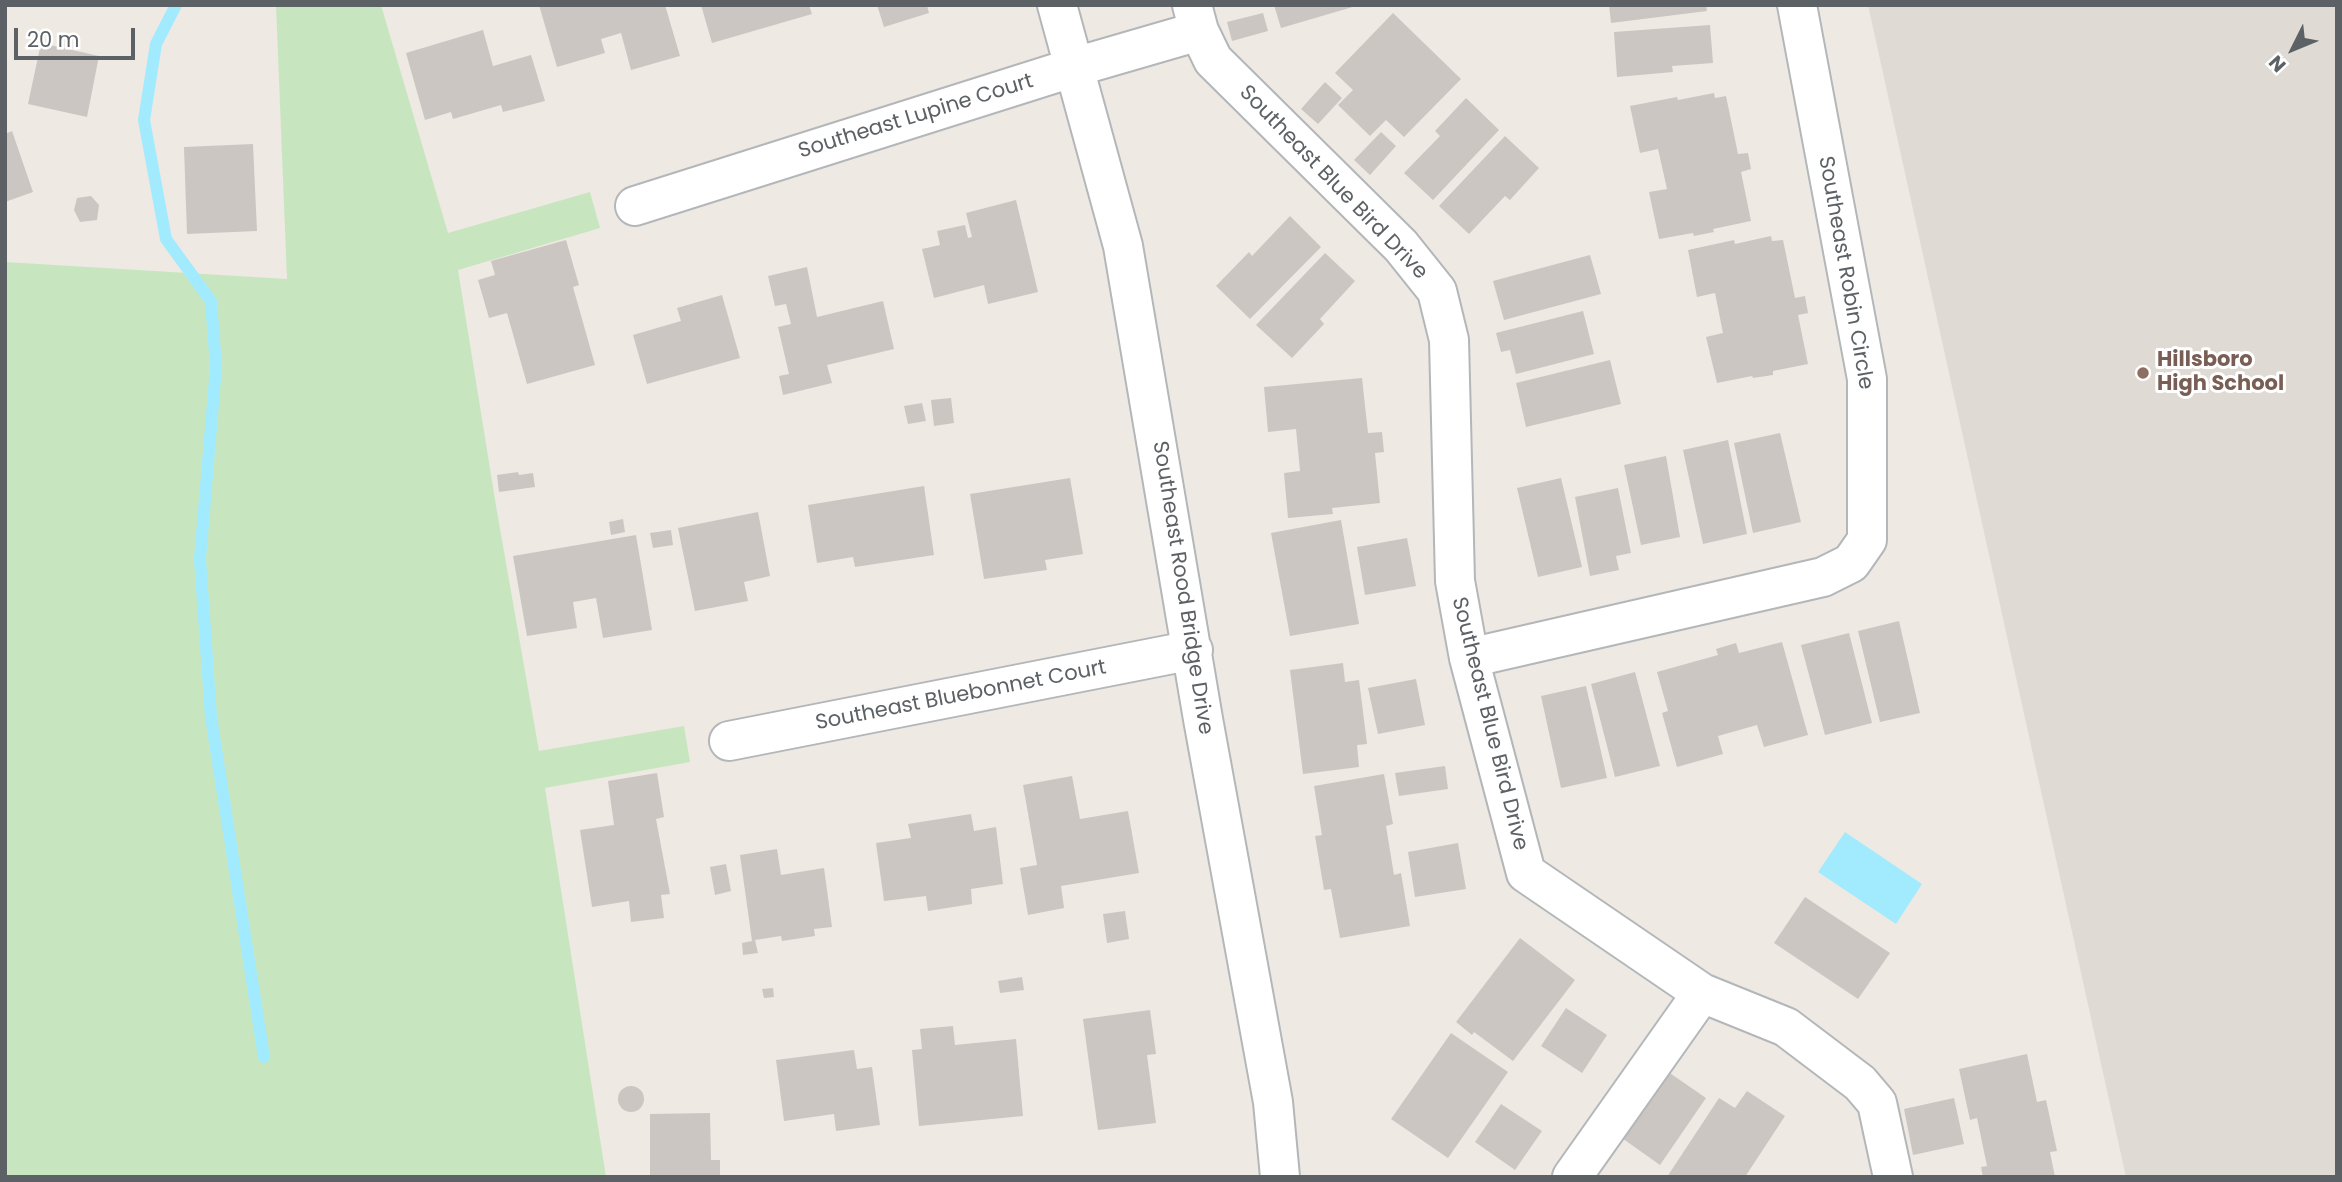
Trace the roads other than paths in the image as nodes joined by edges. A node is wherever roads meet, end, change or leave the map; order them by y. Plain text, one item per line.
1 (1057, 5) edge
2 (1797, 5) edge
3 (1195, 18) edge
4 (1075, 67) junction
5 (635, 206) dead end
6 (1192, 650) junction
7 (1469, 658) junction
8 (729, 741) dead end
9 (1702, 993) junction
10 (1280, 1177) edge
11 (1573, 1177) edge
12 (1893, 1177) edge

1 - 4 street, Southeast Rood Bridge Drive
2 - 7 street, Southeast Robin Circle
3 - 4 street, Southeast Lupine Court
3 - 7 street, Southeast Blue Bird Drive
4 - 5 street, Southeast Lupine Court
4 - 6 street, Southeast Rood Bridge Drive
6 - 8 street, Southeast Bluebonnet Court
6 - 10 street, Southeast Rood Bridge Drive
7 - 9 street, Southeast Blue Bird Drive
9 - 11 street
9 - 12 street, Southeast Blue Bird Drive

